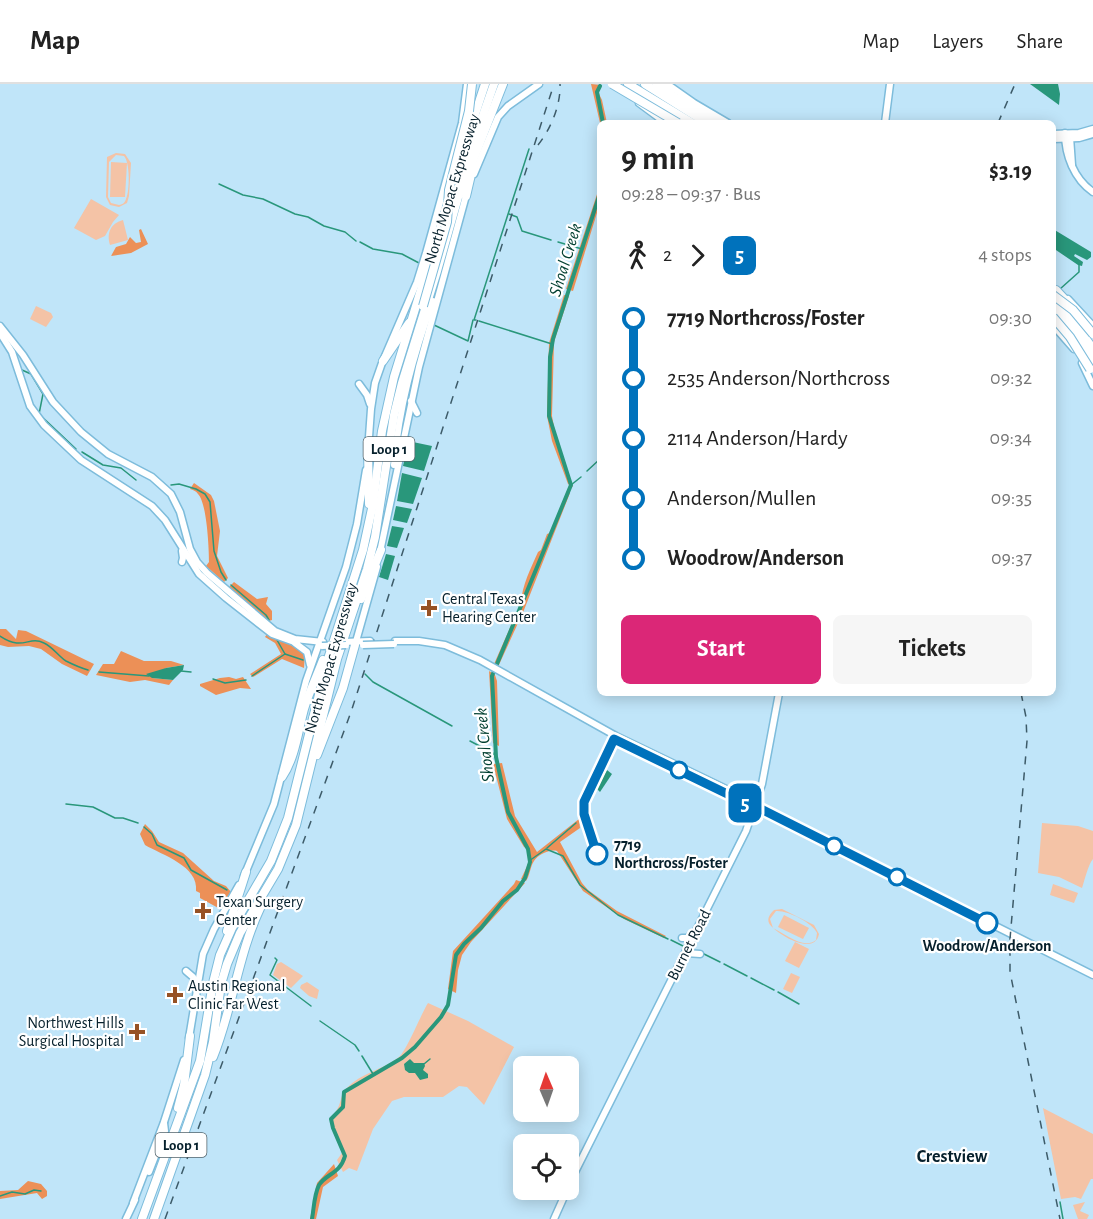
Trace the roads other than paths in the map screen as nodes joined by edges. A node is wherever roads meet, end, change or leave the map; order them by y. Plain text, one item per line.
1 (471, 84) edge
2 (489, 84) edge
3 (504, 84) edge
4 (539, 84) edge
5 (608, 84) edge
6 (612, 84) edge
7 (627, 84) edge
8 (645, 84) edge
9 (658, 84) edge
10 (667, 84) edge
11 (890, 84) edge
12 (671, 95) junction
13 (694, 103) junction
14 (662, 120) edge
15 (671, 120) edge
16 (672, 120) edge
17 (687, 120) edge
18 (702, 120) edge
19 (709, 120) edge
20 (716, 120) edge
21 (723, 120) edge
22 (885, 120) edge
23 (1093, 129) edge
24 (1056, 134) edge
25 (1093, 134) edge
26 (1068, 136) junction
27 (1056, 138) edge
28 (477, 153) junction
29 (458, 166) junction
30 (461, 185) junction
31 (1093, 190) edge
32 (466, 196) junction
33 (446, 267) junction
34 (1056, 292) edge
35 (1056, 293) edge
36 (1056, 293) edge
37 (422, 305) junction
38 (1056, 305) edge
39 (1056, 312) edge
40 (413, 317) junction
41 (1056, 324) edge
42 (1056, 325) edge
43 (0, 326) edge
44 (1093, 326) edge
45 (0, 332) edge
46 (1093, 334) edge
47 (10, 342) junction
48 (1093, 342) edge
49 (1093, 349) edge
50 (382, 361) junction
51 (29, 364) junction
52 (1092, 367) edge
53 (19, 373) junction
54 (359, 384) dead end
55 (1093, 386) edge
56 (411, 400) junction
57 (371, 409) junction
58 (417, 414) dead end
59 (368, 448) junction
60 (393, 487) junction
61 (165, 520) junction
62 (185, 533) junction
63 (188, 544) junction
64 (363, 550) junction
65 (381, 550) junction
66 (186, 562) junction
67 (198, 564) junction
68 (201, 576) junction
69 (224, 588) junction
70 (237, 606) junction
71 (347, 627) junction
72 (336, 631) junction
73 (294, 643) junction
74 (359, 643) junction
75 (321, 644) junction
76 (309, 671) junction
77 (778, 696) edge
78 (569, 711) junction
79 (634, 748) junction
80 (650, 752) junction
81 (662, 760) junction
82 (282, 777) junction
83 (307, 781) junction
84 (708, 783) junction
85 (759, 793) junction
86 (747, 800) junction
87 (756, 806) junction
88 (278, 869) junction
89 (246, 873) junction
90 (697, 931) junction
91 (682, 938) dead end
92 (686, 953) junction
93 (700, 954) dead end
94 (220, 955) junction
95 (186, 971) dead end
96 (1093, 975) edge
97 (196, 989) junction
98 (209, 1027) junction
99 (189, 1036) junction
100 (203, 1046) junction
101 (205, 1075) junction
102 (168, 1148) junction
103 (579, 1166) edge
104 (563, 1200) edge
105 (153, 1218) edge
106 (126, 1219) edge
107 (144, 1219) edge
108 (554, 1219) edge

1 - 29 highway
1 - 37 highway, bridge
1 - 50 main road
2 - 29 highway, North Mopac Expressway / Loop 1
2 - 30 highway, North Mopac Expressway / Loop 1
2 - 37 highway
3 - 28 highway
4 - 32 main road
5 - 14 main road
6 - 15 highway, bridge
7 - 16 highway
7 - 17 highway
8 - 18 highway
9 - 12 highway
9 - 13 highway
10 - 13 main road
11 - 22 main road
12 - 19 highway
12 - 20 highway
13 - 21 main road
23 - 26 main road
24 - 26 main road
25 - 26 main road
26 - 27 main road
26 - 31 main road
28 - 30 highway
28 - 32 highway
29 - 40 highway, North Mopac Expressway / Loop 1
30 - 71 highway, North Mopac Expressway / Loop 1
32 - 33 main road
33 - 56 main road
33 - 60 main road
34 - 44 main road
35 - 46 highway, bridge
36 - 48 highway
37 - 98 highway
37 - 105 highway
38 - 49 highway
39 - 52 highway
40 - 50 highway
40 - 64 highway, North Mopac Expressway / Loop 1
41 - 52 highway, bridge
42 - 55 main road
43 - 47 main road
45 - 47 main road
47 - 51 main road
47 - 53 main road
50 - 57 main road
51 - 53 main road
51 - 62 main road
53 - 61 main road
54 - 57 main road
56 - 58 main road
56 - 60 main road
57 - 59 main road
59 - 64 highway
59 - 75 main road
60 - 65 main road
61 - 62 main road
61 - 66 main road
62 - 63 main road
63 - 66 main road
63 - 67 main road
64 - 72 highway, North Mopac Expressway / Loop 1
65 - 71 highway
65 - 74 main road
66 - 67 main road
66 - 68 main road
67 - 69 main road
68 - 69 main road
68 - 70 main road
69 - 70 main road
69 - 75 main road
70 - 73 main road
71 - 83 highway, North Mopac Expressway / Loop 1
72 - 82 highway
72 - 94 highway, North Mopac Expressway / Loop 1
73 - 75 main road
73 - 76 main road
74 - 75 main road, bridge
74 - 78 main road, bridge
74 - 83 highway
75 - 76 main road
76 - 82 main road
77 - 85 main road, Burnet Road
78 - 79 main road
78 - 80 main road
79 - 80 main road
79 - 81 main road
80 - 81 main road
81 - 84 main road
82 - 89 main road
83 - 88 highway, North Mopac Expressway / Loop 1
84 - 86 main road
84 - 87 main road
85 - 86 main road
85 - 87 main road, Burnet Road
86 - 87 main road
87 - 90 main road, Burnet Road
87 - 96 main road
88 - 101 highway
88 - 101 highway, North Mopac Expressway / Loop 1
89 - 94 highway
89 - 97 main road
90 - 91 main road
90 - 92 main road, Burnet Road
92 - 93 main road
92 - 103 main road, Burnet Road
94 - 100 highway, North Mopac Expressway / Loop 1
95 - 97 main road
97 - 99 main road
98 - 100 highway
98 - 107 highway
99 - 102 highway
99 - 106 main road
100 - 102 highway, North Mopac Expressway / Loop 1
101 - 105 highway, North Mopac Expressway / Loop 1
102 - 107 highway, North Mopac Expressway / Loop 1
104 - 108 main road, Burnet Road

